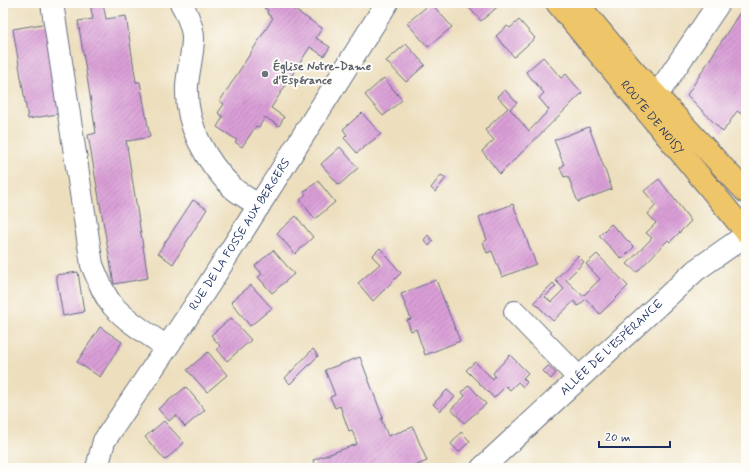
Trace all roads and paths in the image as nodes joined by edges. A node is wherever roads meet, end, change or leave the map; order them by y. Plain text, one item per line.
1 (52, 3) edge
2 (181, 3) edge
3 (387, 3) edge
4 (557, 3) edge
5 (577, 3) edge
6 (719, 3) edge
7 (657, 95) junction
8 (746, 192) edge
9 (259, 206) junction
10 (746, 234) edge
11 (515, 312) dead end
12 (167, 347) junction
13 (580, 378) junction
14 (97, 468) edge
15 (482, 468) edge

1 - 12 street
2 - 9 street
3 - 9 street, RUE DE LA FOSSE AUX BERGERS
4 - 10 main road, ROUTE DE NOISY
5 - 7 main road, ROUTE DE NOISY
6 - 7 street
7 - 8 main road, ROUTE DE NOISY
9 - 12 street, RUE DE LA FOSSE AUX BERGERS
10 - 13 street, ALLÉE DE L'ESPÉRANCE
11 - 13 street
12 - 14 street, RUE DE LA FOSSE AUX BERGERS
13 - 15 street, ALLÉE DE L'ESPÉRANCE

